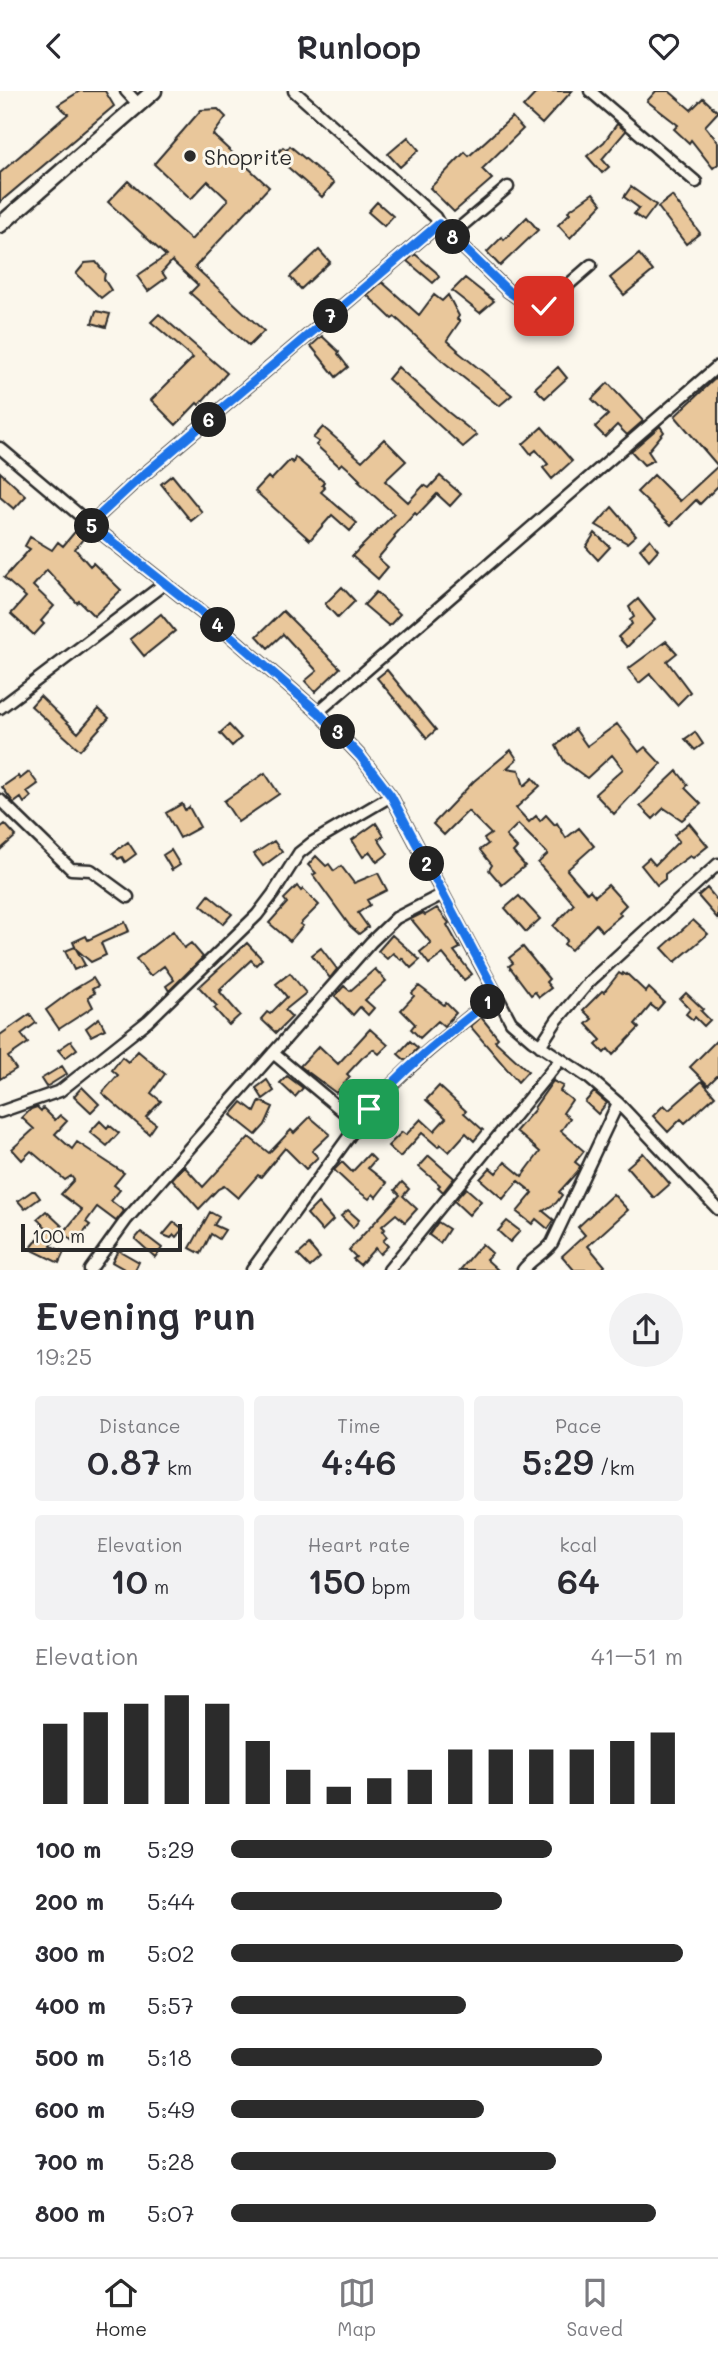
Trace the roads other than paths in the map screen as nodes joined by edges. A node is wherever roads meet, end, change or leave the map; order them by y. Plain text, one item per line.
1 (126, 91) edge
2 (154, 91) edge
3 (294, 91) edge
4 (590, 91) edge
5 (138, 104) junction
6 (696, 182) dead end
7 (508, 187) dead end
8 (439, 224) junction
9 (0, 225) edge
10 (451, 235) junction
11 (591, 265) dead end
12 (718, 366) edge
13 (0, 448) edge
14 (90, 524) junction
15 (164, 584) junction
16 (0, 708) edge
17 (318, 712) junction
18 (391, 796) junction
19 (0, 800) edge
20 (718, 865) edge
21 (443, 894) junction
22 (128, 897) dead end
23 (497, 995) junction
24 (540, 1046) junction
25 (273, 1053) junction
26 (560, 1060) junction
27 (618, 1103) junction
28 (0, 1112) edge
29 (358, 1124) junction
30 (718, 1209) edge
31 (90, 1270) edge
32 (252, 1270) edge
33 (389, 1270) edge
34 (523, 1270) edge

1 - 5 street
2 - 5 street
3 - 8 street
4 - 6 street
5 - 9 street
7 - 10 street
8 - 10 street
8 - 14 street
10 - 11 street
12 - 17 street
13 - 14 street
14 - 15 street
15 - 16 street
15 - 17 street
17 - 18 street
18 - 21 street
18 - 28 street
19 - 22 street
20 - 24 street
21 - 23 street
21 - 25 street
23 - 24 street
23 - 29 street
24 - 26 street
25 - 29 street
25 - 31 street
26 - 27 street
26 - 33 street
27 - 30 street
27 - 34 street
29 - 32 street

